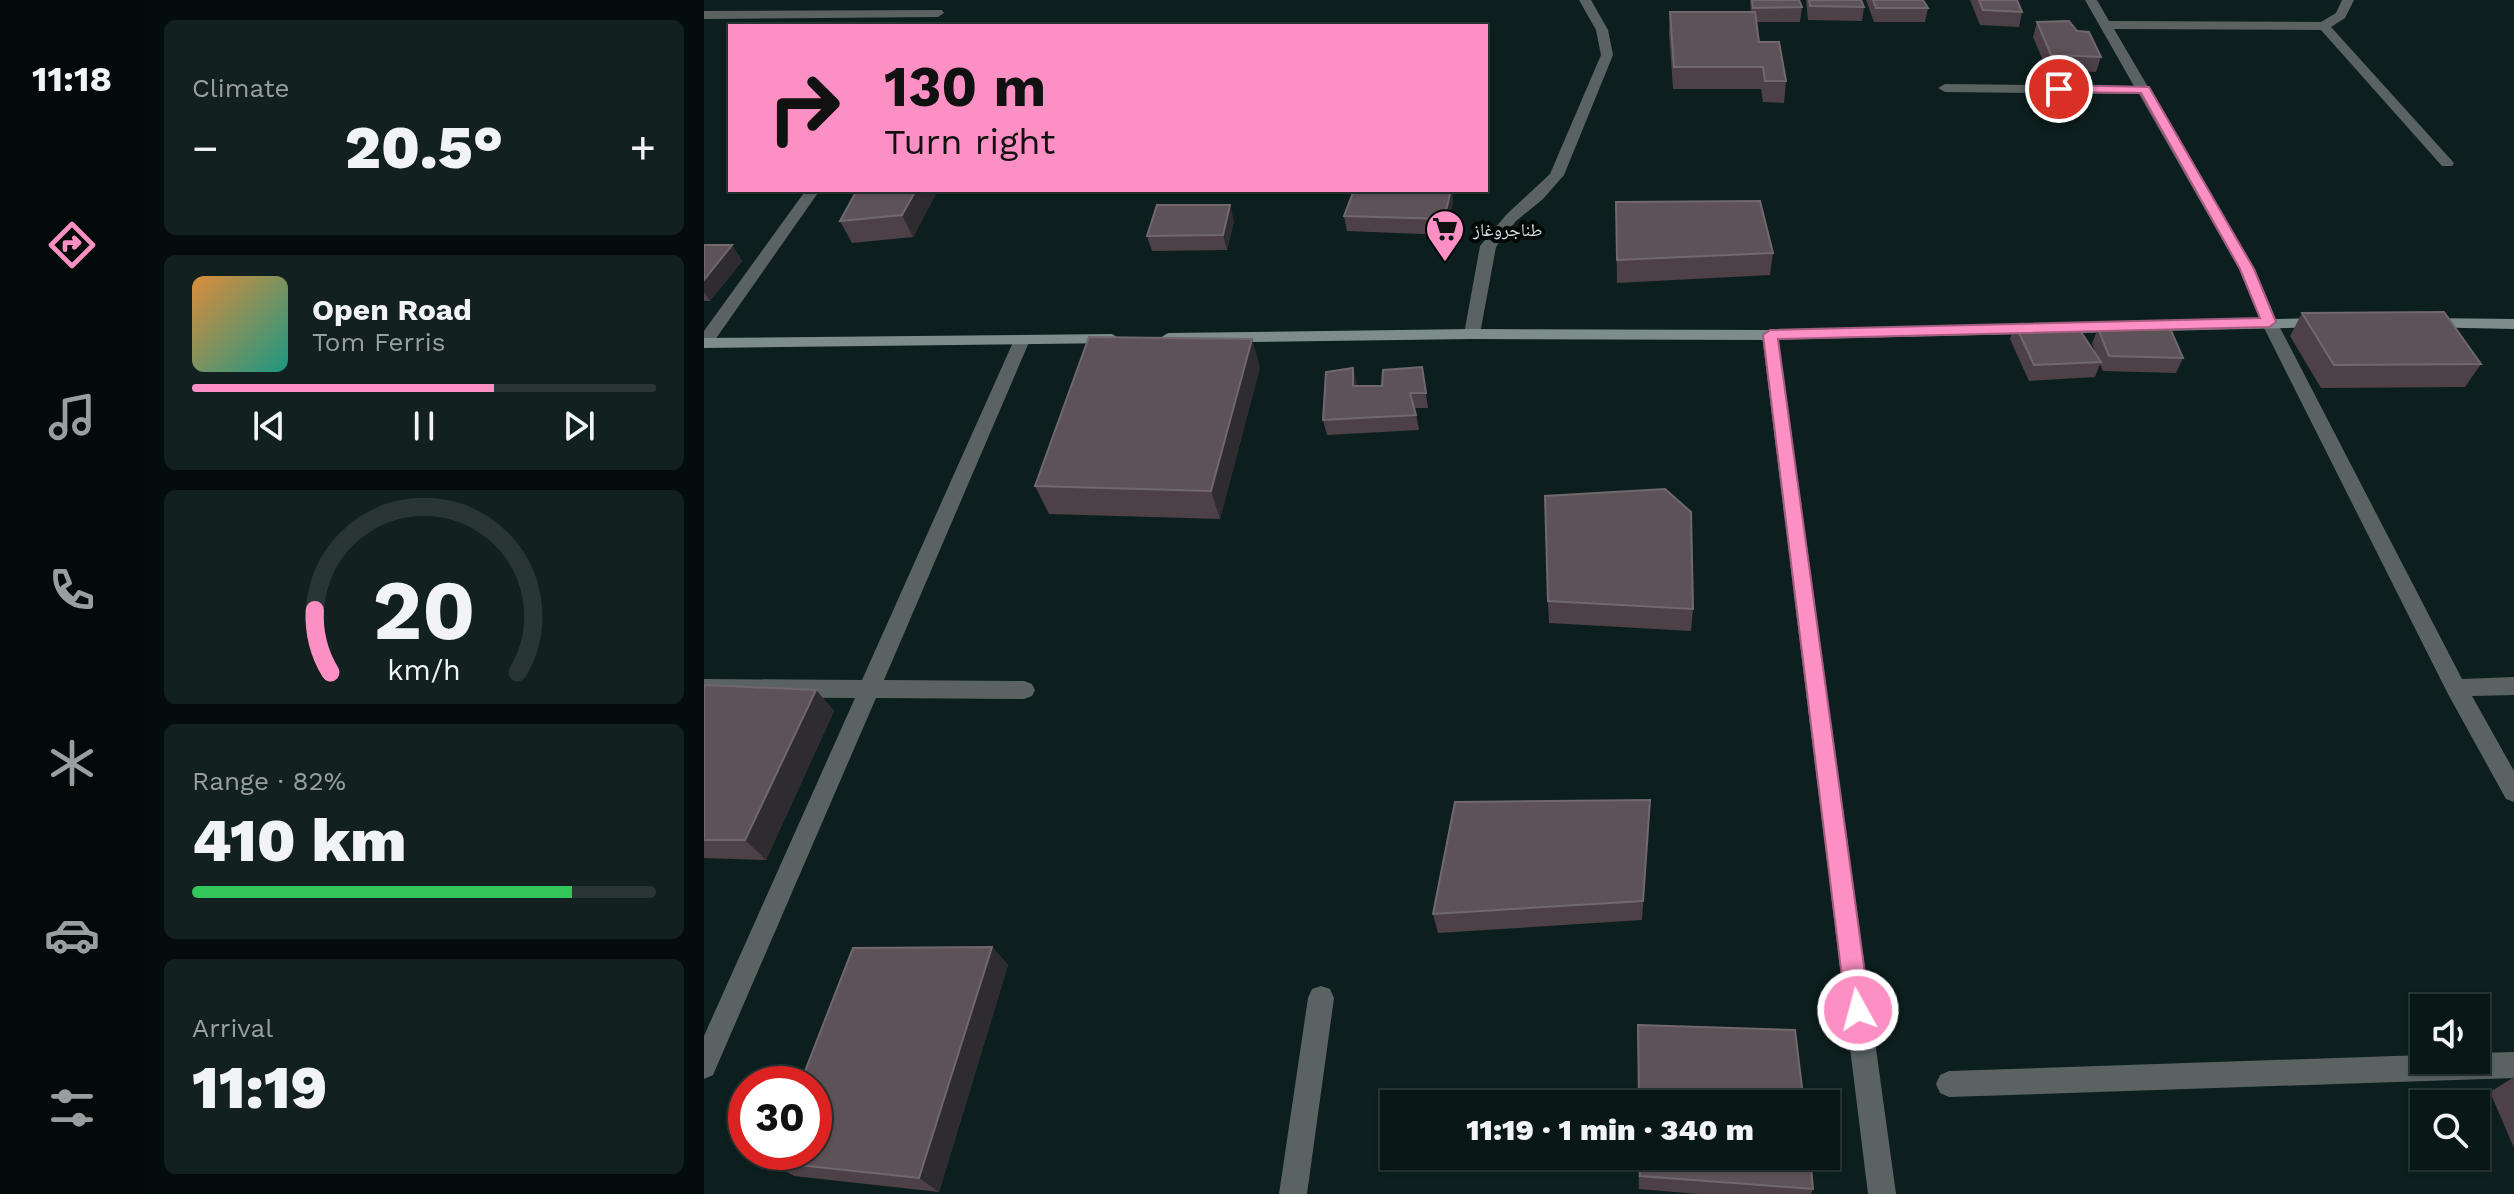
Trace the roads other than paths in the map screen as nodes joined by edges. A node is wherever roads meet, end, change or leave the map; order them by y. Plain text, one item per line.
1 (947, 0) edge
2 (1585, 0) edge
3 (2091, 0) edge
4 (2348, 0) edge
5 (938, 13) junction
6 (704, 15) edge
7 (930, 24) edge
8 (2106, 25) junction
9 (2324, 26) junction
10 (1945, 88) dead end
11 (2145, 90) junction
12 (2447, 163) dead end
13 (812, 192) edge
14 (2269, 322) junction
15 (2346, 323) edge
16 (2407, 323) edge
17 (2514, 324) edge
18 (1472, 334) junction
19 (1770, 335) junction
20 (1022, 340) junction
21 (704, 343) edge
22 (2514, 686) edge
23 (704, 688) edge
24 (870, 688) junction
25 (2456, 688) junction
26 (1024, 690) dead end
27 (2514, 792) edge
28 (1321, 998) dead end
29 (2514, 1065) edge
30 (704, 1066) edge
31 (1949, 1084) dead end
32 (1293, 1194) edge
33 (1882, 1194) edge

1 - 5 street
2 - 18 street
3 - 8 street
4 - 9 street
5 - 6 street
5 - 7 street
8 - 9 street
8 - 11 street
9 - 12 street
10 - 11 street
11 - 14 street
13 - 21 street
14 - 15 street
14 - 19 street
14 - 25 street
16 - 17 street
18 - 19 street
18 - 20 street
19 - 33 street
20 - 21 street
20 - 24 street
22 - 25 street
23 - 24 street
24 - 26 street
24 - 30 street
25 - 27 street
28 - 32 street
29 - 31 street

